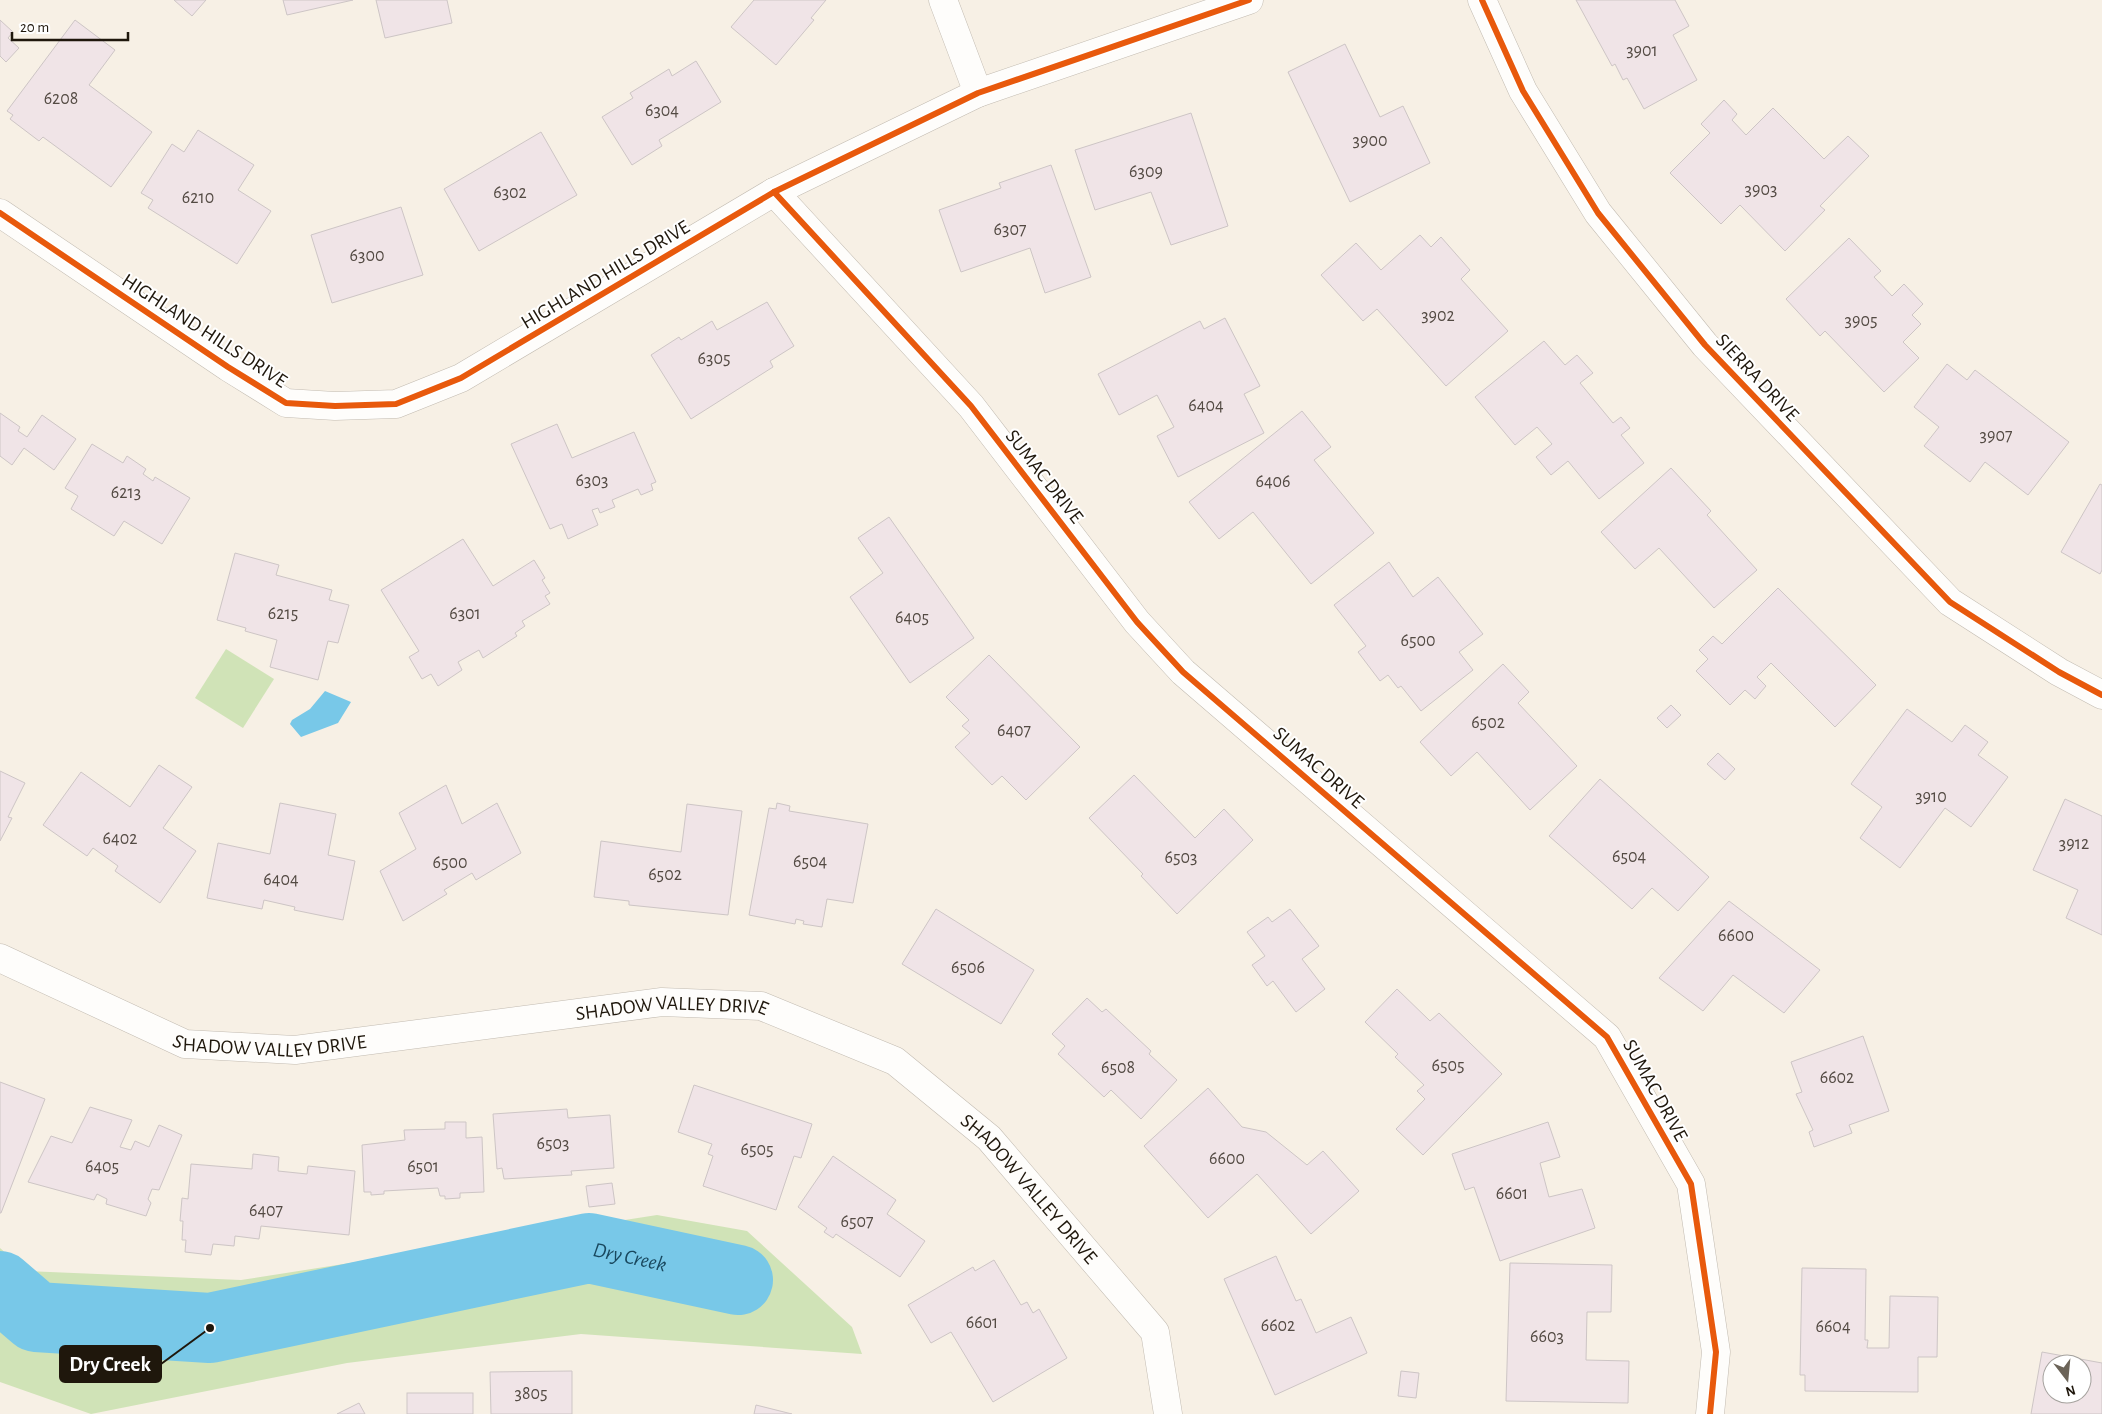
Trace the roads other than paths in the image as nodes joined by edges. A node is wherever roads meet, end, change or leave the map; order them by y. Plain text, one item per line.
1 (943, 0) edge
2 (1249, 0) edge
3 (1482, 0) edge
4 (978, 93) junction
5 (774, 192) junction
6 (0, 213) edge
7 (2102, 695) edge
8 (0, 958) edge
9 (1168, 1414) edge
10 (1710, 1414) edge

1 - 4 street
2 - 4 street, HIGHLAND HILLS DRIVE
3 - 7 street, SIERRA DRIVE
4 - 5 street, HIGHLAND HILLS DRIVE
5 - 6 street, HIGHLAND HILLS DRIVE
5 - 10 street, SUMAC DRIVE
8 - 9 street, SHADOW VALLEY DRIVE

